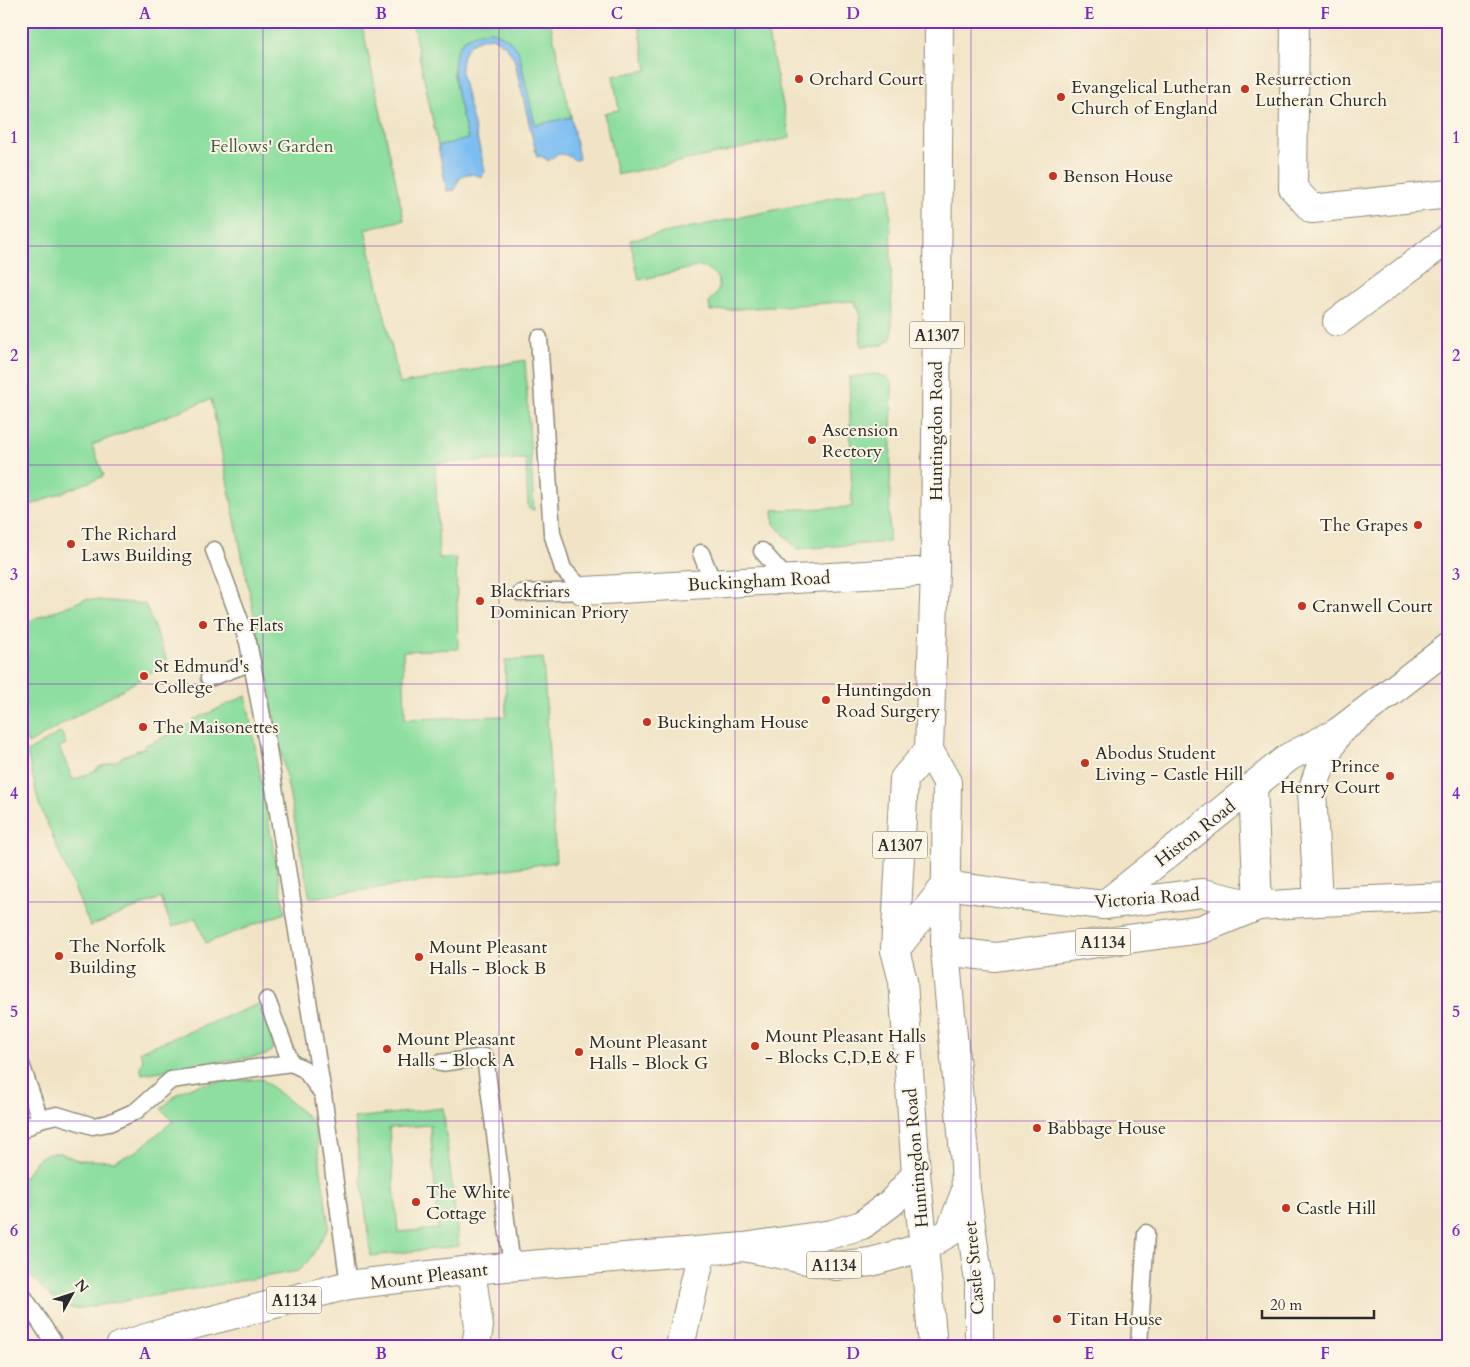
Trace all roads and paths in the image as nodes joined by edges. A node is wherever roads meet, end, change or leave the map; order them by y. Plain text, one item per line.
1 (939, 21) edge
2 (1295, 21) edge
3 (1449, 194) edge
4 (1449, 238) edge
5 (1337, 322) dead end
6 (539, 338) dead end
7 (214, 550) dead end
8 (762, 551) dead end
9 (701, 553) dead end
10 (935, 571) junction
11 (788, 579) junction
12 (712, 583) junction
13 (584, 591) junction
14 (521, 593) dead end
15 (1449, 647) edge
16 (252, 662) junction
17 (209, 678) dead end
18 (1338, 732) junction
19 (929, 750) junction
20 (1253, 787) junction
21 (946, 885) junction
22 (898, 891) junction
23 (1449, 896) edge
24 (1318, 902) junction
25 (1104, 905) junction
26 (1258, 906) junction
27 (919, 919) junction
28 (895, 950) junction
29 (945, 951) junction
30 (267, 1000) dead end
31 (291, 1063) junction
32 (21, 1064) edge
33 (440, 1064) dead end
34 (323, 1094) junction
35 (40, 1119) junction
36 (21, 1131) edge
37 (916, 1174) junction
38 (966, 1190) junction
39 (1146, 1233) dead end
40 (924, 1247) junction
41 (744, 1248) junction
42 (702, 1251) junction
43 (512, 1266) junction
44 (471, 1270) junction
45 (349, 1286) junction
46 (21, 1293) edge
47 (56, 1346) edge
48 (120, 1346) edge
49 (476, 1346) edge
50 (680, 1346) edge
51 (933, 1346) edge
52 (979, 1346) edge
53 (1139, 1346) edge

1 - 10 main road, Huntingdon Road / A1307
2 - 3 main road
4 - 5 main road
6 - 13 lane
7 - 16 lane
8 - 11 lane
9 - 12 lane
10 - 11 main road, Buckingham Road
10 - 19 main road, Huntingdon Road / A1307
11 - 12 main road, Buckingham Road
12 - 13 main road, Buckingham Road
13 - 14 lane
15 - 18 main road, Histon Road
16 - 17 lane
16 - 34 lane
18 - 20 main road, Histon Road
18 - 24 main road, Histon Road
19 - 21 main road, A1307
19 - 22 main road, Huntingdon Road / A1307
20 - 25 main road, Histon Road
20 - 26 main road
21 - 25 main road, Victoria Road / A1134
21 - 27 main road
21 - 29 main road, A1134
22 - 27 main road
22 - 28 main road, Huntingdon Road / A1307
23 - 24 main road, Victoria Road / A1134
24 - 26 main road, Victoria Road / A1134
25 - 26 main road, Victoria Road / A1134
26 - 29 main road, Victoria Road / A1134
27 - 28 main road
27 - 29 main road
28 - 37 main road, Huntingdon Road
29 - 38 main road, A1134
30 - 31 lane
31 - 34 lane
31 - 35 lane
32 - 35 lane
33 - 43 lane
34 - 45 lane
35 - 36 lane
37 - 40 main road, Huntingdon Road
37 - 41 main road, Mount Pleasant / A1134
38 - 40 main road, Mount Pleasant / A1134
38 - 52 main road, Castle Street
39 - 53 lane
40 - 41 main road, Mount Pleasant / A1134
40 - 51 main road
41 - 42 main road, Mount Pleasant / A1134
42 - 43 main road, Mount Pleasant / A1134
42 - 50 main road
43 - 44 main road, Mount Pleasant / A1134
44 - 45 main road, Mount Pleasant / A1134
44 - 49 main road
45 - 48 main road, Mount Pleasant / A1134
46 - 47 lane

